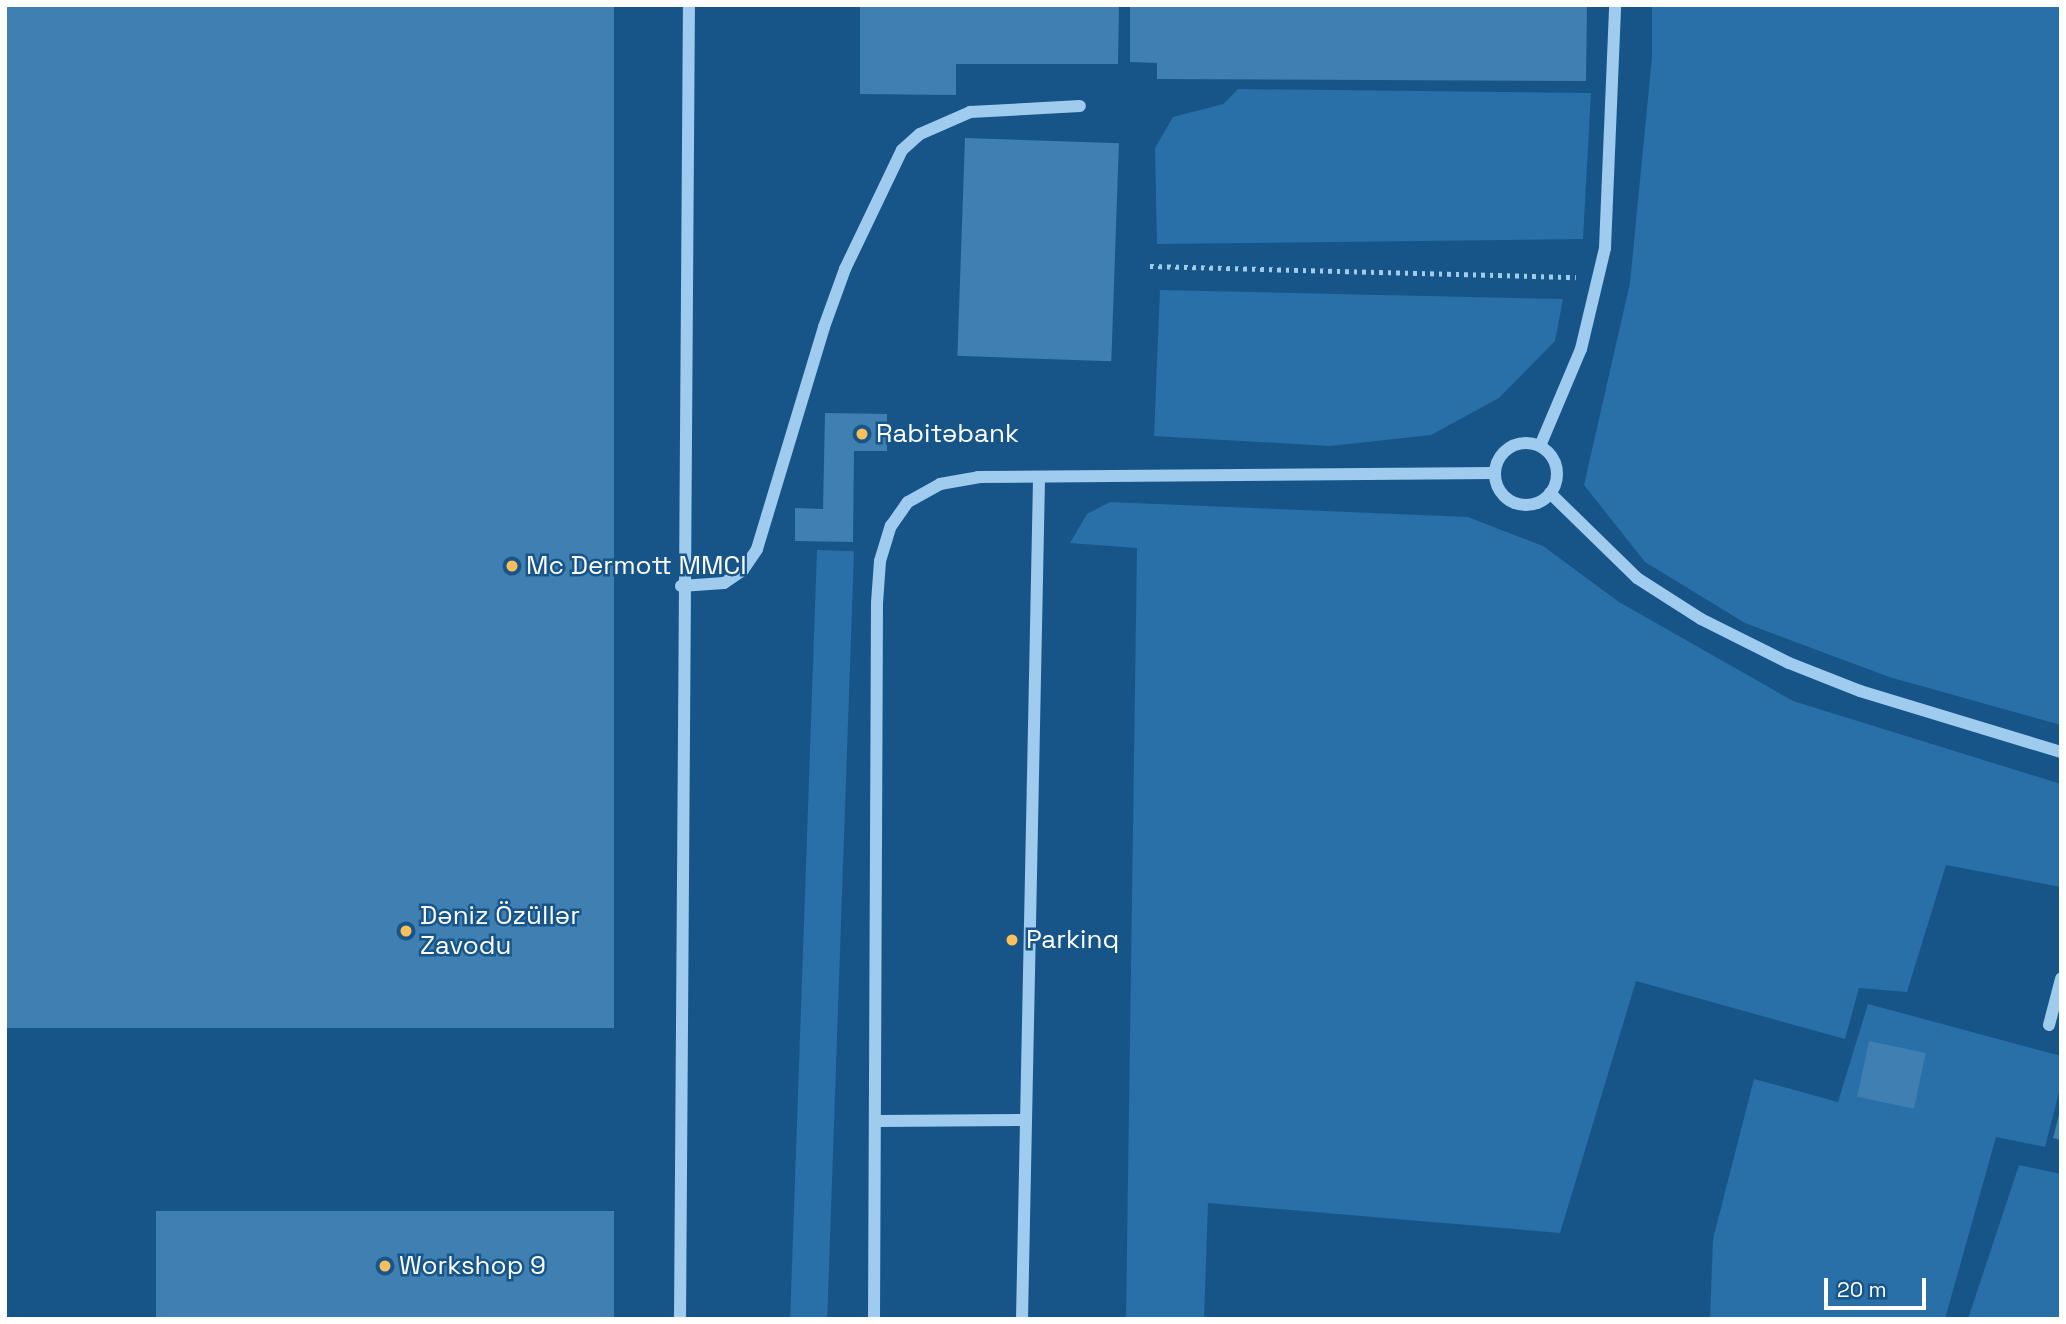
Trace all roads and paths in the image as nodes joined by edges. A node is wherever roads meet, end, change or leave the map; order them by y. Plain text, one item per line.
1 (689, 5) edge
2 (1615, 5) edge
3 (1080, 106) dead end
4 (1150, 266) dead end
5 (1600, 278) junction
6 (1540, 446) junction
7 (1495, 473) junction
8 (1039, 478) junction
9 (1550, 494) junction
10 (681, 586) junction
11 (2061, 752) edge
12 (2061, 979) edge
13 (2049, 1025) dead end
14 (1026, 1120) junction
15 (877, 1121) junction
16 (680, 1319) edge
17 (874, 1319) edge
18 (1022, 1319) edge

1 - 10 street
2 - 5 street
3 - 10 street
4 - 5 path
5 - 6 street
6 - 7 street
6 - 9 street
7 - 8 street
7 - 9 street
8 - 14 street
8 - 15 street
9 - 11 street
10 - 16 street
12 - 13 street
14 - 15 street
14 - 18 street
15 - 17 street

